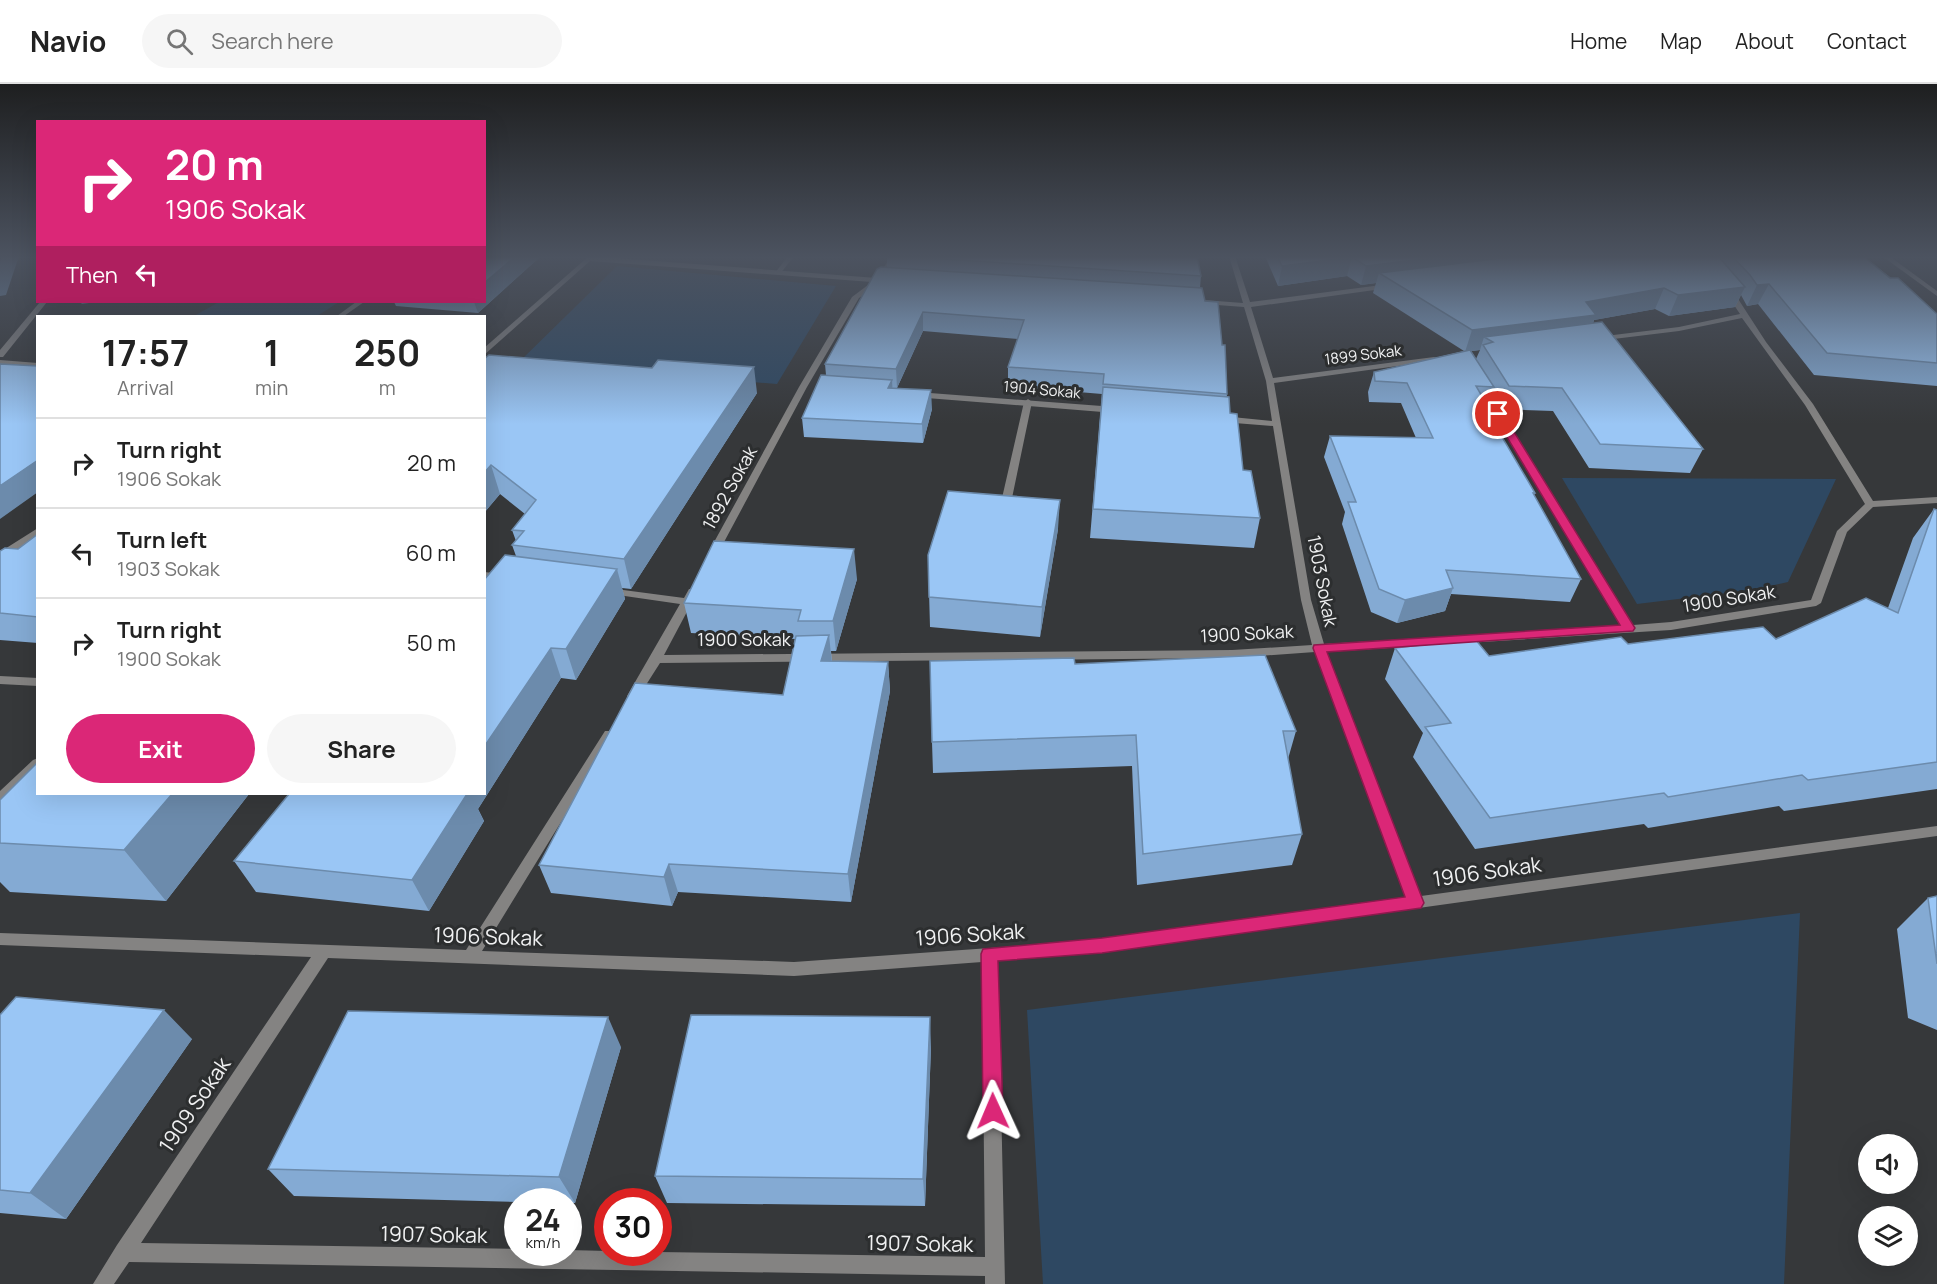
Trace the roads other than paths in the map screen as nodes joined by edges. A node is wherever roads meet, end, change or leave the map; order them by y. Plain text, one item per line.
1 (35, 312) edge
2 (529, 312) edge
3 (848, 312) edge
4 (1248, 312) edge
5 (1743, 312) edge
6 (1744, 315) junction
7 (1588, 340) edge
8 (486, 351) edge
9 (0, 355) edge
10 (1440, 359) edge
11 (0, 362) edge
12 (36, 365) edge
13 (1475, 376) edge
14 (1270, 381) junction
15 (909, 394) edge
16 (1028, 402) junction
17 (1124, 411) edge
18 (1207, 418) edge
19 (1278, 424) junction
20 (1007, 498) edge
21 (1937, 500) edge
22 (1870, 504) junction
23 (36, 532) edge
24 (0, 557) edge
25 (486, 575) edge
26 (518, 579) edge
27 (597, 590) edge
28 (687, 602) junction
29 (1629, 628) junction
30 (1319, 648) junction
31 (656, 659) junction
32 (0, 680) edge
33 (36, 682) edge
34 (625, 709) edge
35 (613, 729) edge
36 (36, 765) edge
37 (0, 799) edge
38 (1937, 831) edge
39 (1416, 903) junction
40 (0, 939) edge
41 (324, 951) junction
42 (990, 954) junction
43 (470, 957) junction
44 (124, 1252) junction
45 (996, 1276) edge
46 (103, 1284) edge

1 - 9 street
2 - 8 street
3 - 28 street, 1892 Sokak
4 - 14 street, 1903 Sokak
5 - 6 street
6 - 7 street
6 - 22 street
10 - 14 street, 1899 Sokak
11 - 12 street
13 - 29 street
14 - 19 street, 1903 Sokak
15 - 16 street, 1904 Sokak
16 - 17 street, 1904 Sokak
16 - 20 street
18 - 19 street
19 - 30 street, 1903 Sokak
21 - 22 street
22 - 29 street, 1900 Sokak
23 - 24 street
25 - 26 street
27 - 28 street
28 - 31 street, 1892 Sokak
29 - 30 street, 1900 Sokak
30 - 31 street, 1900 Sokak
30 - 39 street, 1903 Sokak
31 - 34 street, 1892 Sokak
32 - 33 street
35 - 43 street
36 - 37 street
38 - 39 street, 1906 Sokak
39 - 42 street, 1906 Sokak
40 - 41 street, 1906 Sokak
41 - 43 street, 1906 Sokak
41 - 44 street, 1909 Sokak
42 - 43 street, 1906 Sokak
42 - 45 street
44 - 45 street, 1907 Sokak
44 - 46 street, 1909 Sokak

